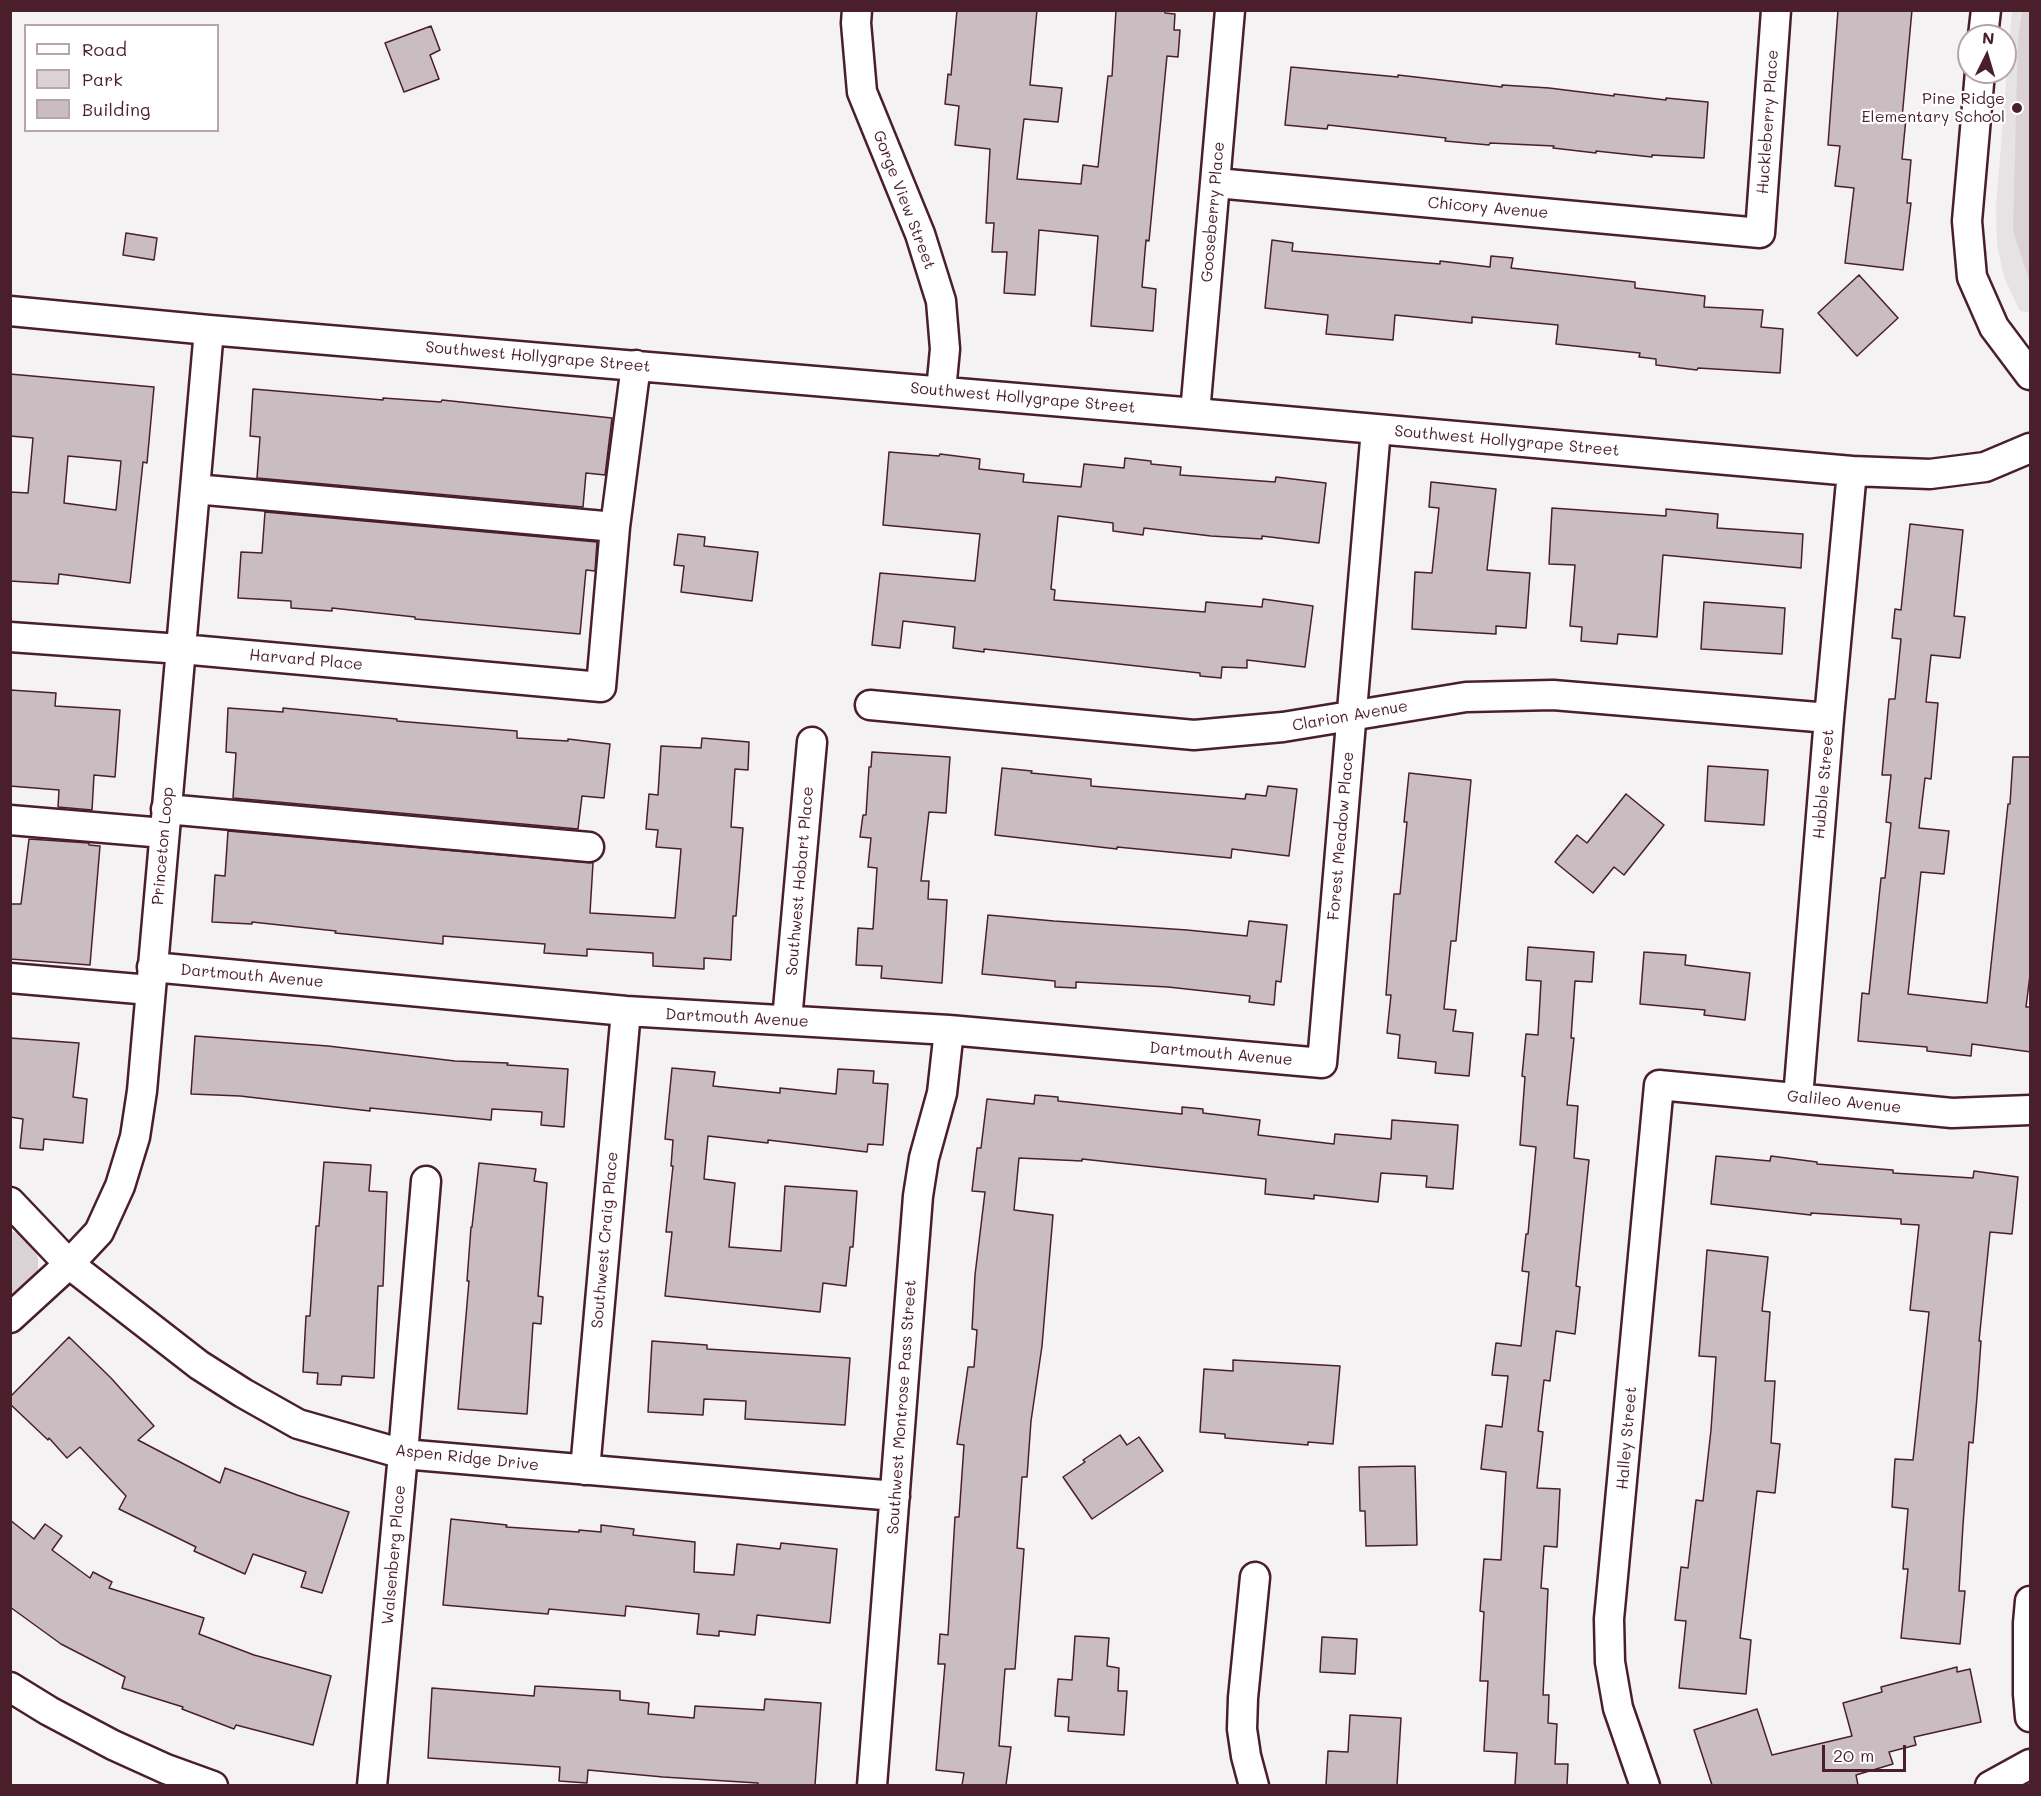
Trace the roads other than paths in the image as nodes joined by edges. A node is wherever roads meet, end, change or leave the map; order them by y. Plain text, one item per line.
1 (856, 10) edge
2 (1230, 10) edge
3 (1776, 10) edge
4 (1979, 84) edge
5 (1216, 183) junction
6 (1760, 233) joint
7 (10, 311) edge
8 (209, 330) junction
9 (636, 365) junction
10 (2031, 375) edge
11 (941, 391) junction
12 (1195, 412) junction
13 (1376, 429) junction
14 (2031, 448) edge
15 (1851, 471) junction
16 (195, 489) junction
17 (615, 527) junction
18 (10, 637) edge
19 (181, 649) junction
20 (870, 705) dead end
21 (1353, 715) junction
22 (1829, 718) junction
23 (812, 742) dead end
24 (10, 820) edge
25 (165, 821) junction
26 (590, 847) dead end
27 (10, 978) edge
28 (151, 978) junction
29 (626, 1011) junction
30 (787, 1020) junction
31 (949, 1030) junction
32 (1322, 1063) joint
33 (1659, 1085) joint
34 (1798, 1098) junction
35 (2031, 1110) edge
36 (426, 1181) dead end
37 (10, 1202) edge
38 (69, 1264) junction
39 (10, 1318) edge
40 (403, 1454) junction
41 (585, 1470) junction
42 (896, 1496) junction
43 (1255, 1577) dead end
44 (2031, 1601) edge
45 (12, 1691) edge
46 (2031, 1717) edge
47 (2031, 1764) edge
48 (213, 1785) edge
49 (372, 1785) edge
50 (872, 1785) edge
51 (1254, 1785) edge
52 (1645, 1785) edge
53 (1990, 1785) edge

1 - 11 street, Gorge View Street
2 - 5 street, Gooseberry Place
3 - 6 street, Huckleberry Place
4 - 10 street
5 - 6 street, Chicory Avenue
5 - 12 street, Gooseberry Place
7 - 8 street, Southwest Hollygrape Street
8 - 9 street, Southwest Hollygrape Street
8 - 16 street, Princeton Loop
9 - 11 street, Southwest Hollygrape Street
9 - 17 street
11 - 12 street, Southwest Hollygrape Street
12 - 13 street, Southwest Hollygrape Street
13 - 15 street, Southwest Hollygrape Street
13 - 21 street, Forest Meadow Place
14 - 15 street, Southwest Hollygrape Street
15 - 22 street, Hubble Street
16 - 17 street
16 - 19 street, Princeton Loop
17 - 19 street, Harvard Place
18 - 19 street, Harvard Place
19 - 25 street, Princeton Loop
20 - 21 street, Clarion Avenue
21 - 22 street, Clarion Avenue
21 - 32 street, Forest Meadow Place
22 - 34 street, Hubble Street
23 - 30 street, Southwest Hobart Place
24 - 25 street
25 - 26 street
25 - 28 street, Princeton Loop
27 - 28 street, Dartmouth Avenue
28 - 29 street, Dartmouth Avenue
28 - 38 street, Princeton Loop
29 - 30 street, Dartmouth Avenue
29 - 41 street, Southwest Craig Place
30 - 31 street, Dartmouth Avenue
31 - 32 street, Dartmouth Avenue
31 - 42 street, Southwest Montrose Pass Street
33 - 34 street, Galileo Avenue
33 - 52 street, Halley Street
34 - 35 street, Galileo Avenue
36 - 40 street, Walsenberg Place
37 - 38 street, Aspen Ridge Drive
38 - 39 street, Princeton Loop
38 - 40 street, Aspen Ridge Drive
40 - 41 street, Aspen Ridge Drive
40 - 49 street, Walsenberg Place
41 - 42 street, Aspen Ridge Drive
42 - 50 street, Southwest Montrose Pass Street
43 - 51 street
44 - 46 street
45 - 48 street
47 - 53 street

